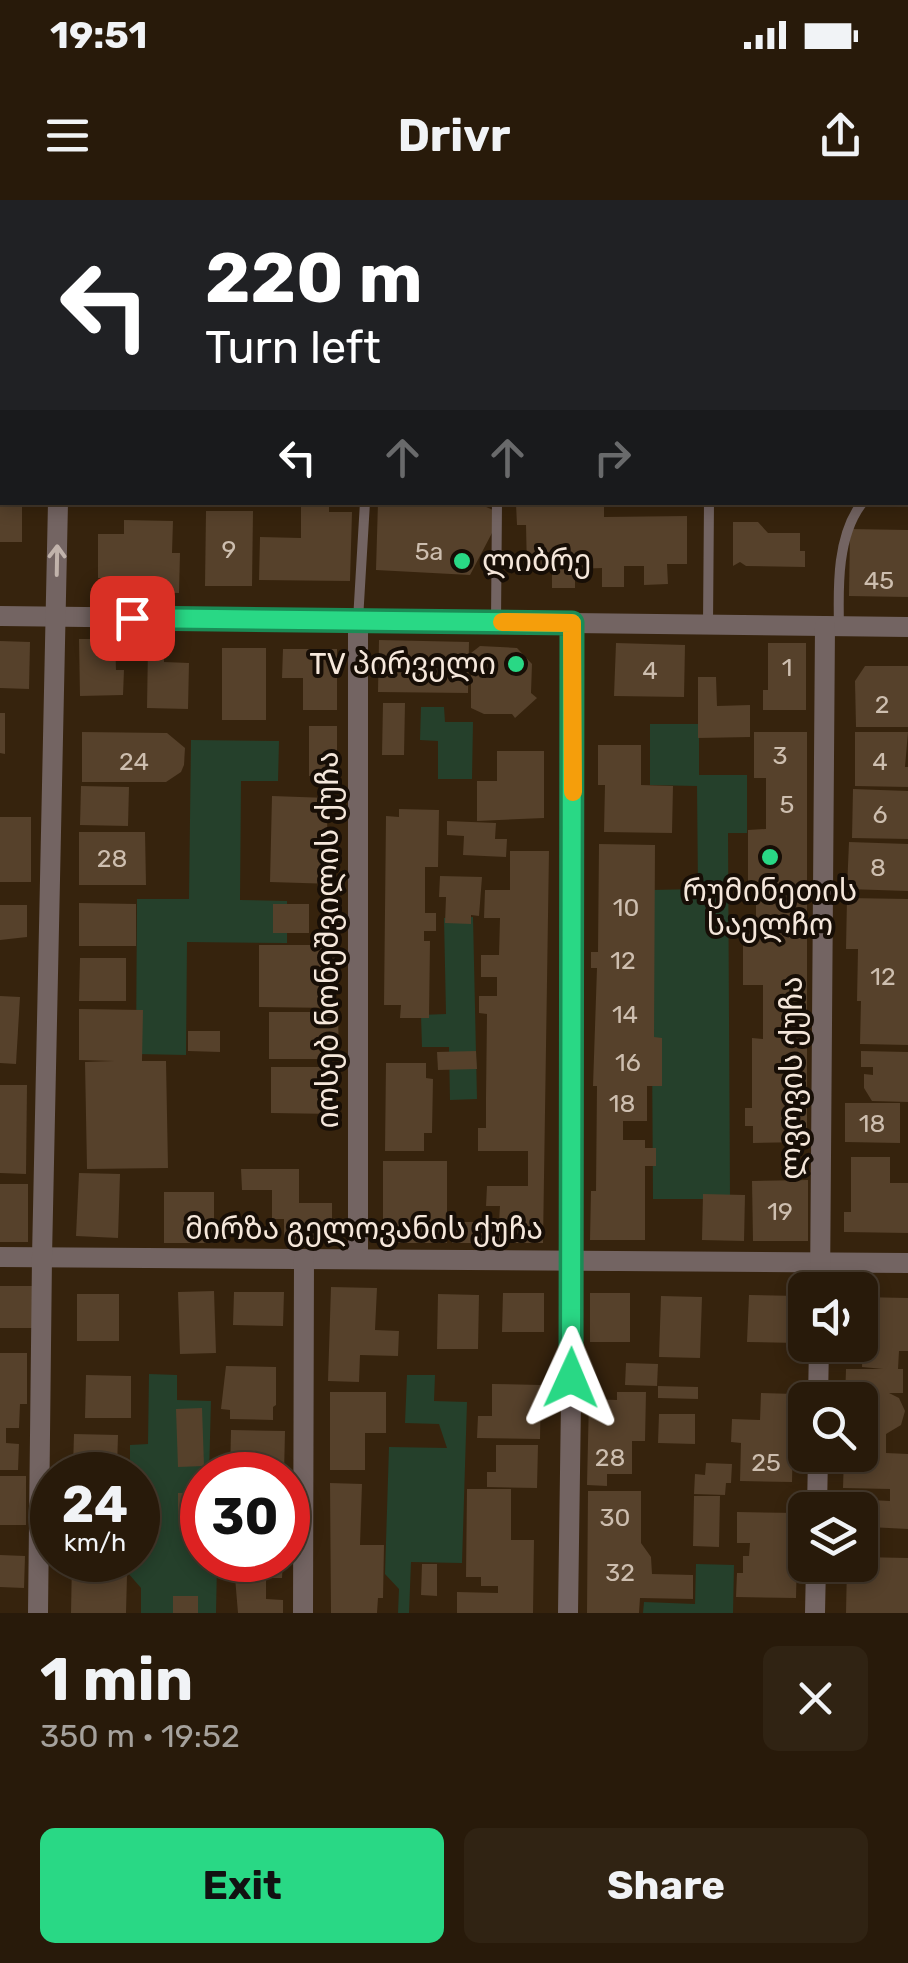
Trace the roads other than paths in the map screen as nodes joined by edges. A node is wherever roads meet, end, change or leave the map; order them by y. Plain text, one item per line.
1 (58, 505) edge
2 (365, 505) edge
3 (497, 505) edge
4 (709, 505) edge
5 (861, 505) edge
6 (0, 616) edge
7 (56, 617) junction
8 (358, 620) junction
9 (496, 622) junction
10 (572, 623) junction
11 (708, 624) junction
12 (832, 626) junction
13 (908, 626) edge
14 (0, 1257) edge
15 (42, 1257) junction
16 (304, 1259) junction
17 (358, 1259) junction
18 (573, 1260) junction
19 (821, 1262) junction
20 (908, 1263) edge
21 (821, 1272) edge
22 (816, 1582) edge
23 (38, 1613) edge
24 (304, 1613) edge
25 (568, 1613) edge
26 (815, 1613) edge

7 -> 1 street
2 - 8 lane
3 - 9 lane
4 - 11 lane
5 - 12 lane
6 - 7 street
7 - 8 street
7 - 15 street
8 - 9 street
8 - 17 street, იოსებ ნონეშვილის ქუჩა
9 - 10 street
10 - 11 street
10 - 18 street
11 - 12 street
12 - 13 street
12 - 19 street, ლვოვის ქუჩა
14 - 15 street, მირზა გელოვანის ქუჩა
15 - 16 street, მირზა გელოვანის ქუჩა
15 - 23 street
16 - 17 street, მირზა გელოვანის ქუჩა
16 - 24 street
17 - 18 street, მირზა გელოვანის ქუჩა
18 - 19 street, მირზა გელოვანის ქუჩა
18 - 25 street
19 - 20 street, მირზა გელოვანის ქუჩა
19 - 21 street, ლვოვის ქუჩა
22 - 26 street

